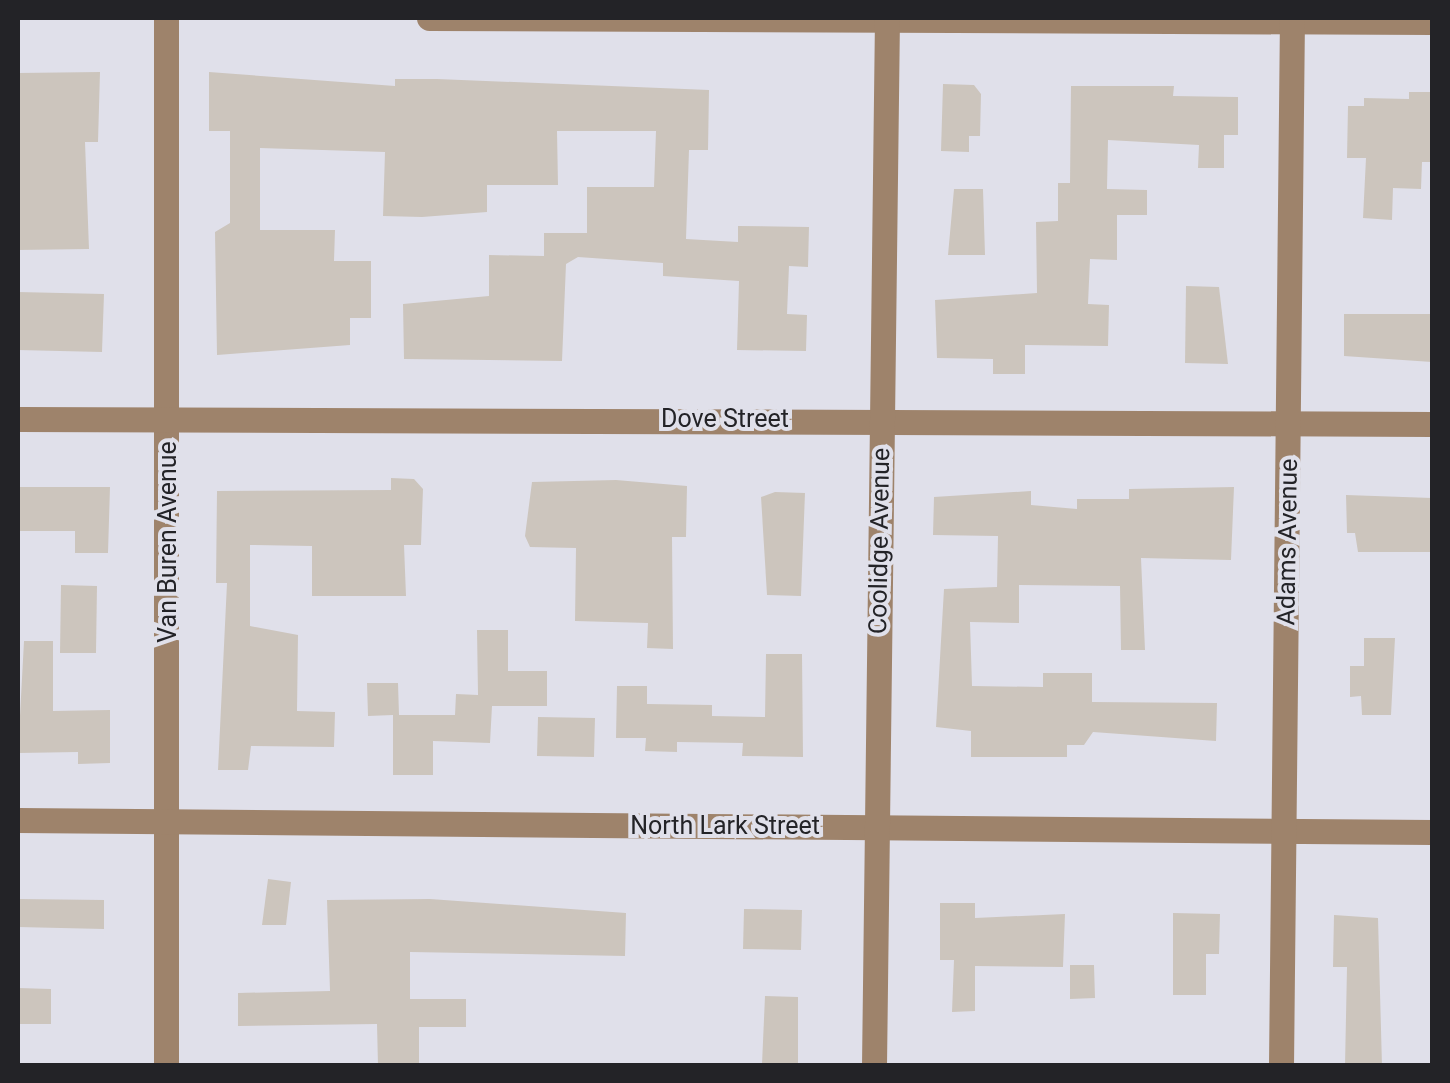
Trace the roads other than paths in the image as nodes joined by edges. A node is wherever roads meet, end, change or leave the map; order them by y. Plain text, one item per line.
1 (166, 18) edge
2 (429, 18) edge
3 (482, 18) edge
4 (887, 18) edge
5 (1292, 20) edge
6 (1432, 22) edge
7 (882, 418) junction
8 (18, 420) edge
9 (167, 420) junction
10 (1432, 424) edge
11 (1289, 426) junction
12 (18, 820) edge
13 (169, 824) junction
14 (876, 826) junction
15 (1284, 832) junction
16 (1432, 832) edge
17 (166, 1066) edge
18 (874, 1066) edge
19 (1281, 1066) edge

1 - 9 street, Van Buren Avenue
2 - 3 street
3 - 4 street
4 - 5 street
4 - 7 street, Coolidge Avenue
5 - 6 street
5 - 11 street, Adams Avenue
7 - 9 street, Dove Street
7 - 11 street, Dove Street
7 - 14 street, Coolidge Avenue
8 - 9 street, Dove Street
9 - 13 street, Van Buren Avenue
10 - 11 street, Dove Street
11 - 15 street, Adams Avenue
12 - 13 street, North Lark Street
13 - 14 street, North Lark Street
13 - 17 street, Van Buren Avenue
14 - 15 street, North Lark Street
14 - 18 street, Coolidge Avenue
15 - 16 street, North Lark Street
15 - 19 street, Adams Avenue

